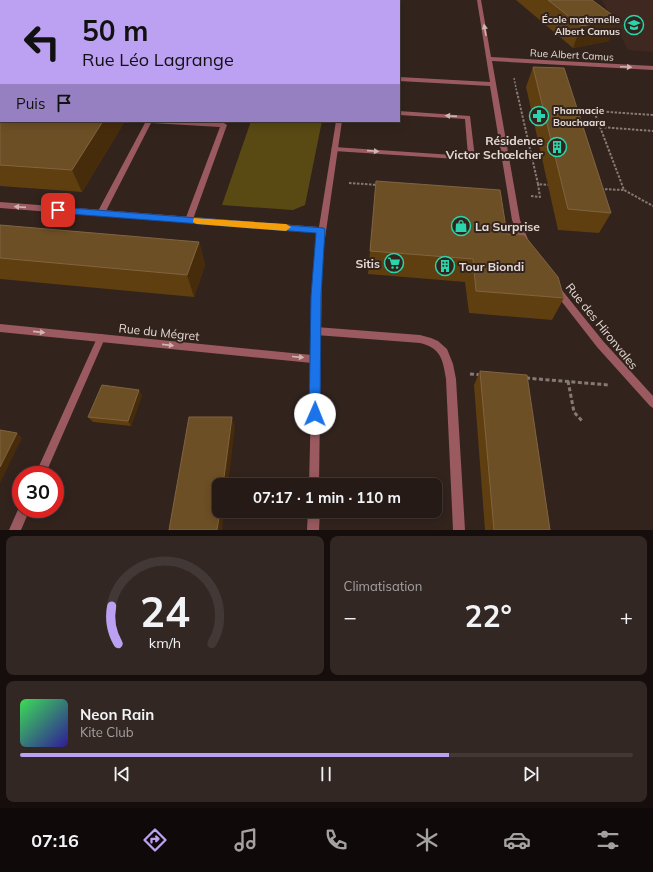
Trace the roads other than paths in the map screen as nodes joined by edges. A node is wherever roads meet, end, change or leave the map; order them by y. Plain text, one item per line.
1 (480, 0) edge
2 (490, 59) junction
3 (653, 68) edge
4 (400, 79) edge
5 (492, 84) junction
6 (400, 113) edge
7 (148, 122) edge
8 (164, 122) edge
9 (339, 122) edge
10 (334, 149) junction
11 (0, 205) edge
12 (101, 213) junction
13 (189, 220) junction
14 (321, 230) junction
15 (530, 251) edge
16 (551, 281) edge
17 (0, 328) edge
18 (316, 331) junction
19 (101, 338) junction
20 (316, 359) junction
21 (653, 403) edge
22 (44, 466) edge
23 (314, 478) edge
24 (20, 518) edge
25 (314, 518) edge
26 (15, 530) edge
27 (313, 530) edge
28 (460, 530) edge

2 -> 1 street
2 -> 3 street, Rue Albert Camus
2 - 5 street
4 - 5 street
5 - 15 street
10 -> 6 street
7 - 12 street
8 - 13 street
9 - 10 street
10 - 14 street
12 -> 11 street
12 - 13 street
13 - 14 street
14 - 18 street
16 - 21 street, Rue des Hironvales
17 -> 19 street, Rue du Mégret
18 - 20 street
18 - 28 street
19 -> 20 street, Rue du Mégret
19 - 22 street
20 - 23 street
24 - 26 street
25 - 27 street

